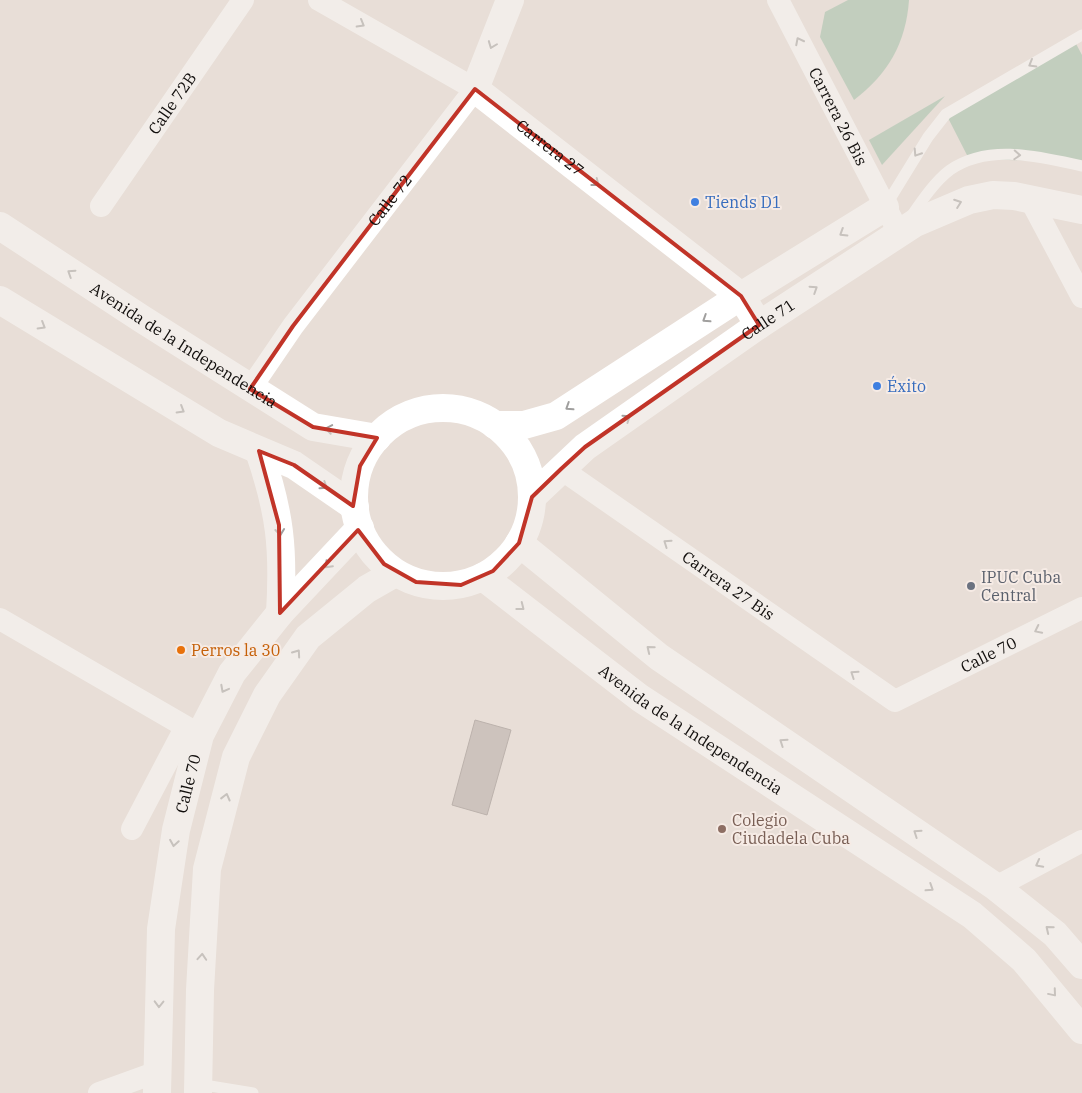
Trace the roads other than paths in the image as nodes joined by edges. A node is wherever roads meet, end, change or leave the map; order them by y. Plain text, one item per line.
1 (243, 0) edge
2 (319, 0) edge
3 (510, 0) edge
4 (778, 0) edge
5 (1082, 35) edge
6 (475, 89) junction
7 (1082, 166) edge
8 (1030, 199) junction
9 (101, 206) dead end
10 (885, 207) junction
11 (1082, 210) edge
12 (0, 226) edge
13 (899, 233) junction
14 (742, 296) junction
15 (1082, 297) edge
16 (0, 300) edge
17 (759, 326) junction
18 (250, 389) junction
19 (495, 425) junction
20 (377, 438) junction
21 (259, 451) junction
22 (561, 469) junction
23 (532, 497) junction
24 (357, 517) junction
25 (519, 543) junction
26 (396, 573) junction
27 (483, 577) junction
28 (1082, 608) edge
29 (280, 613) junction
30 (0, 619) edge
31 (895, 701) joint
32 (192, 732) junction
33 (132, 829) dead end
34 (1082, 841) edge
35 (996, 887) junction
36 (1082, 964) edge
37 (1082, 1030) edge
38 (158, 1045) junction
39 (198, 1045) junction
40 (157, 1082) edge
41 (198, 1088) edge
42 (99, 1093) edge
43 (253, 1093) edge

1 - 9 street, Calle 72B
2 -> 6 street, Carrera 27
3 -> 6 main road, Calle 72
10 -> 4 street, Carrera 26 Bis
5 -> 10 lane
6 -> 14 main road, Carrera 27
6 - 18 street, Calle 72
13 -> 7 lane
8 - 11 main road, Calle 71
13 -> 8 main road, Calle 71
8 - 15 street
10 - 13 street, Carrera 26 Bis
10 -> 14 main road, Calle 71
18 -> 12 main road, Avenida de la Independencia
17 -> 13 main road, Calle 71
14 - 17 main road, Carrera 27
14 -> 19 main road, Calle 71
16 -> 21 main road
22 -> 17 main road, Calle 71
20 -> 18 main road, Avenida de la Independencia
19 - 20 main road
19 - 23 main road
20 - 24 main road
21 -> 24 main road
21 -> 29 main road
22 - 23 main road, Calle 71
31 -> 22 street, Carrera 27 Bis
23 - 25 main road
24 - 26 main road
24 -> 29 main road, Calle 70
25 - 27 main road
35 -> 25 main road
26 - 27 main road
39 -> 26 main road
27 -> 37 main road, Avenida de la Independencia
28 -> 31 street, Calle 70
29 -> 32 main road, Calle 70
30 - 32 street
32 - 33 street
32 -> 38 main road, Calle 70
34 -> 35 street
36 -> 35 main road
38 - 39 main road
38 - 40 main road, Calle 70
39 - 41 main road
40 - 42 street
41 - 43 lane

